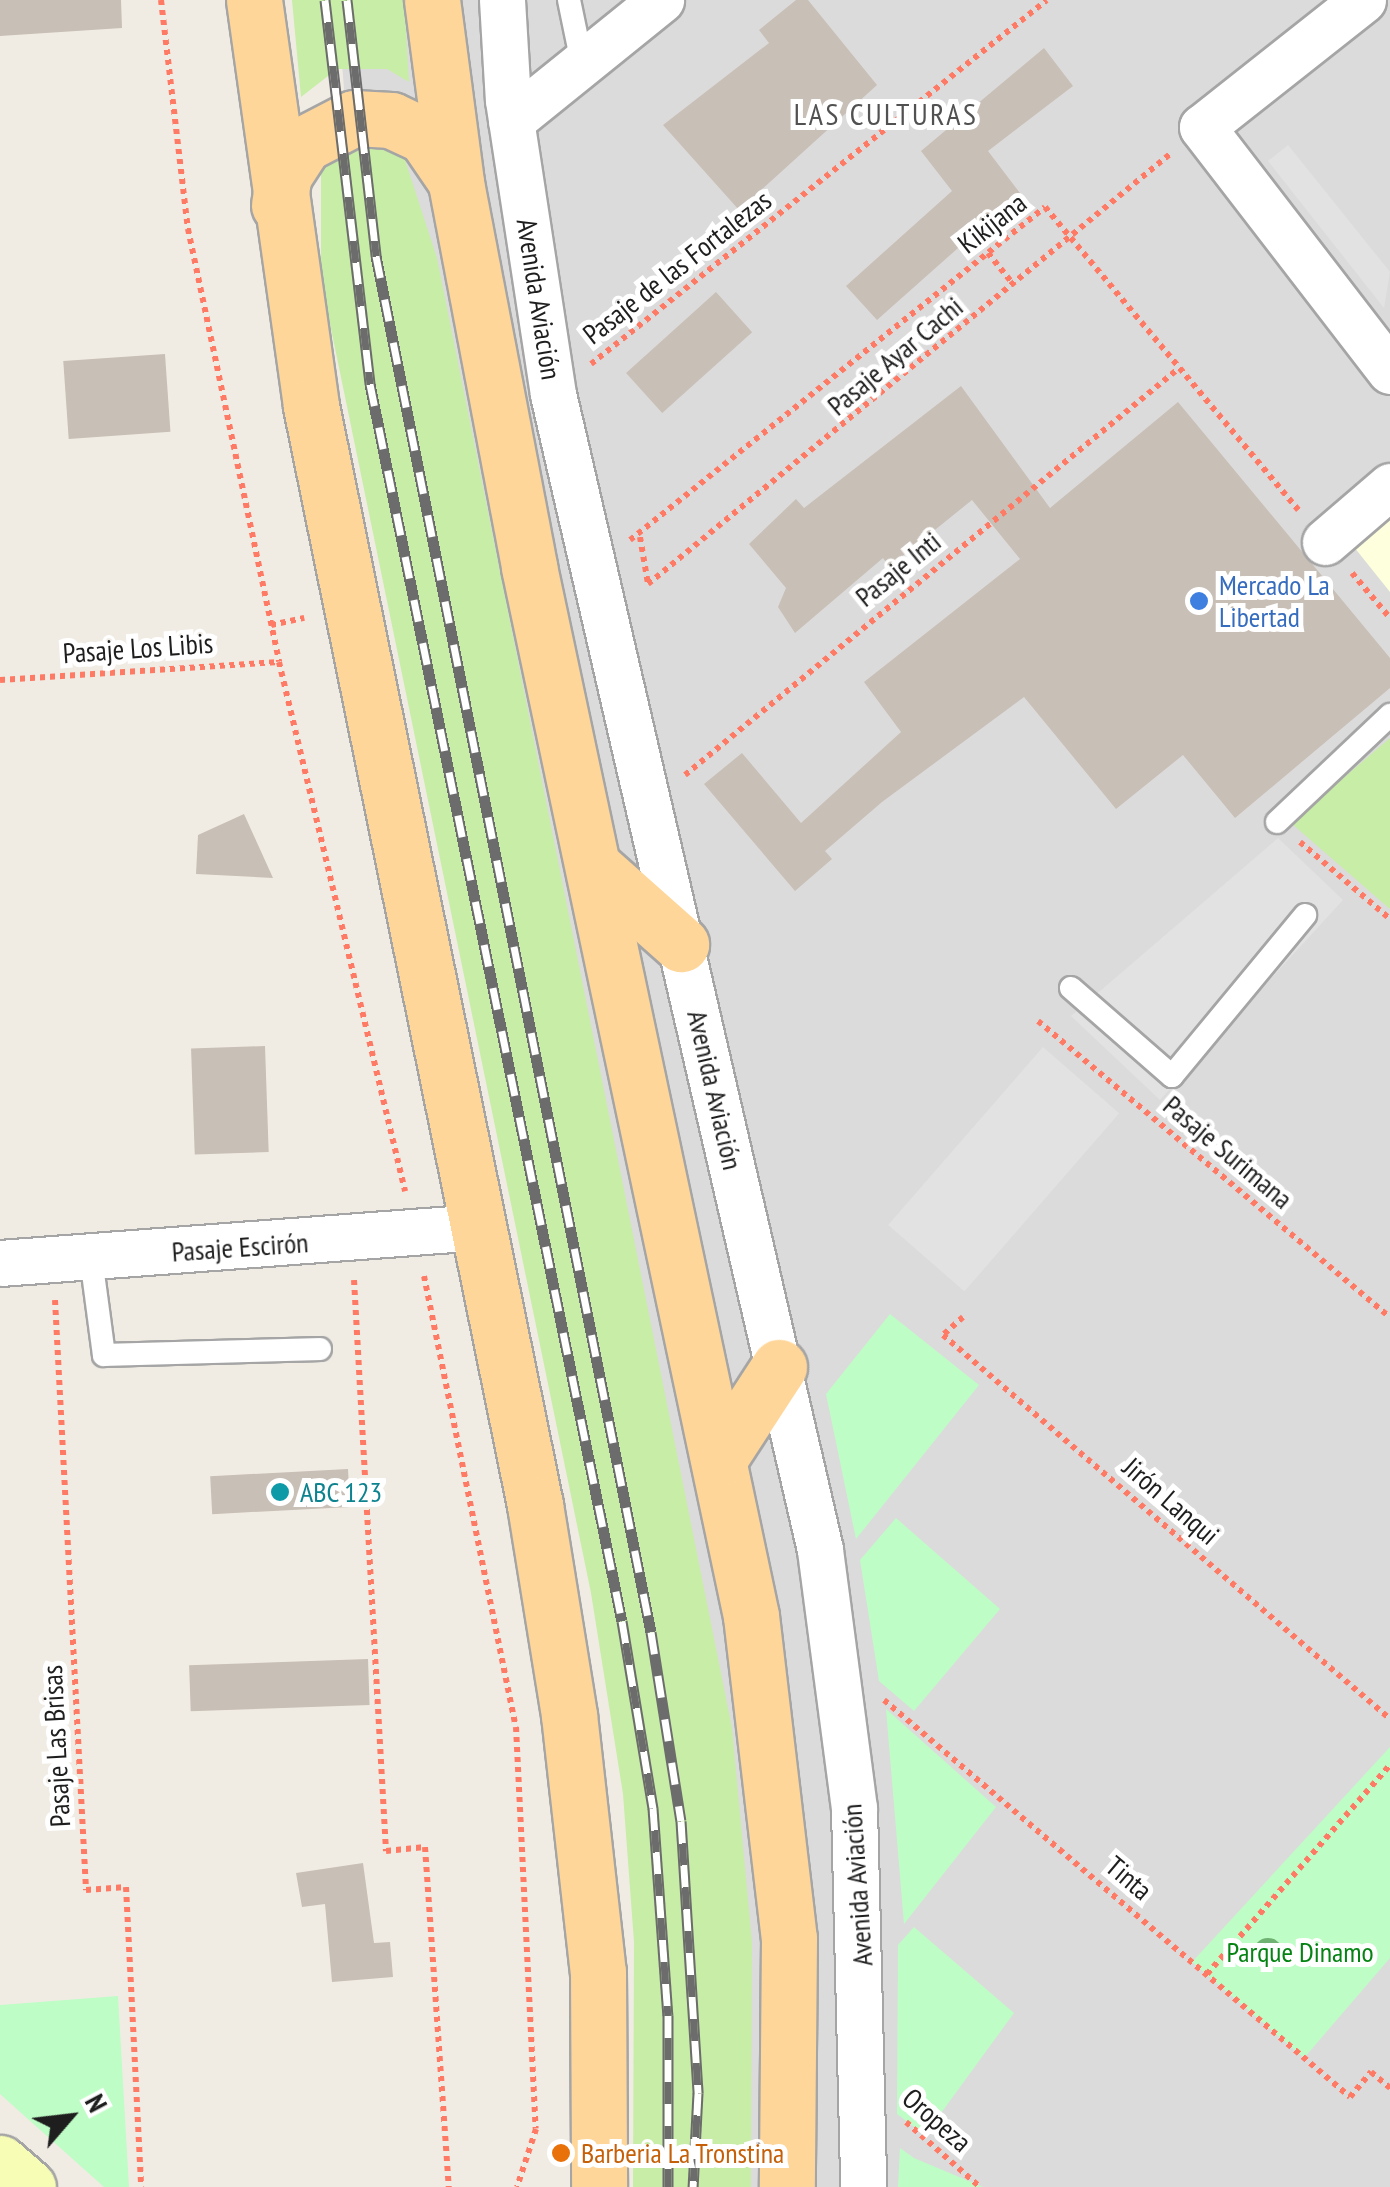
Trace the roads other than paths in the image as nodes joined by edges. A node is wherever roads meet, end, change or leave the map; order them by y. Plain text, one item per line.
1 (254, 0) edge
2 (432, 0) edge
3 (502, 0) edge
4 (569, 0) edge
5 (661, 0) edge
6 (1363, 0) edge
7 (582, 62) junction
8 (511, 121) junction
9 (456, 183) junction
10 (279, 212) junction
11 (1390, 370) edge
12 (1390, 486) edge
13 (1325, 542) road end
14 (1390, 715) edge
15 (1276, 822) road end
16 (593, 866) junction
17 (1304, 915) dead end
18 (681, 944) junction
19 (1071, 988) dead end
20 (480, 1227) junction
21 (72, 1259) junction
22 (0, 1262) edge
23 (320, 1349) dead end
24 (779, 1368) junction
25 (719, 1459) junction
26 (0, 2163) edge
27 (28, 2187) edge
28 (599, 2187) edge
29 (787, 2187) edge
30 (864, 2187) edge

1 - 10 main road
2 - 9 main road, Avenida Aviación
3 - 8 street, Avenida Aviación
4 - 7 lane
5 - 7 street
6 - 11 street
7 - 8 street
8 - 18 street, Avenida Aviación
9 - 10 main road
9 - 16 main road, Avenida Aviación
10 - 20 main road
12 - 13 street
14 - 15 lane
16 - 18 main road
16 - 25 main road, Avenida Aviación
17 - 19 lane
18 - 24 street, Avenida Aviación
20 - 21 street, Pasaje Escirón
20 - 28 main road
21 - 22 street, Pasaje Escirón
21 - 23 lane
24 - 25 main road
24 - 30 street, Avenida Aviación
25 - 29 main road, Avenida Aviación
26 - 27 main road

